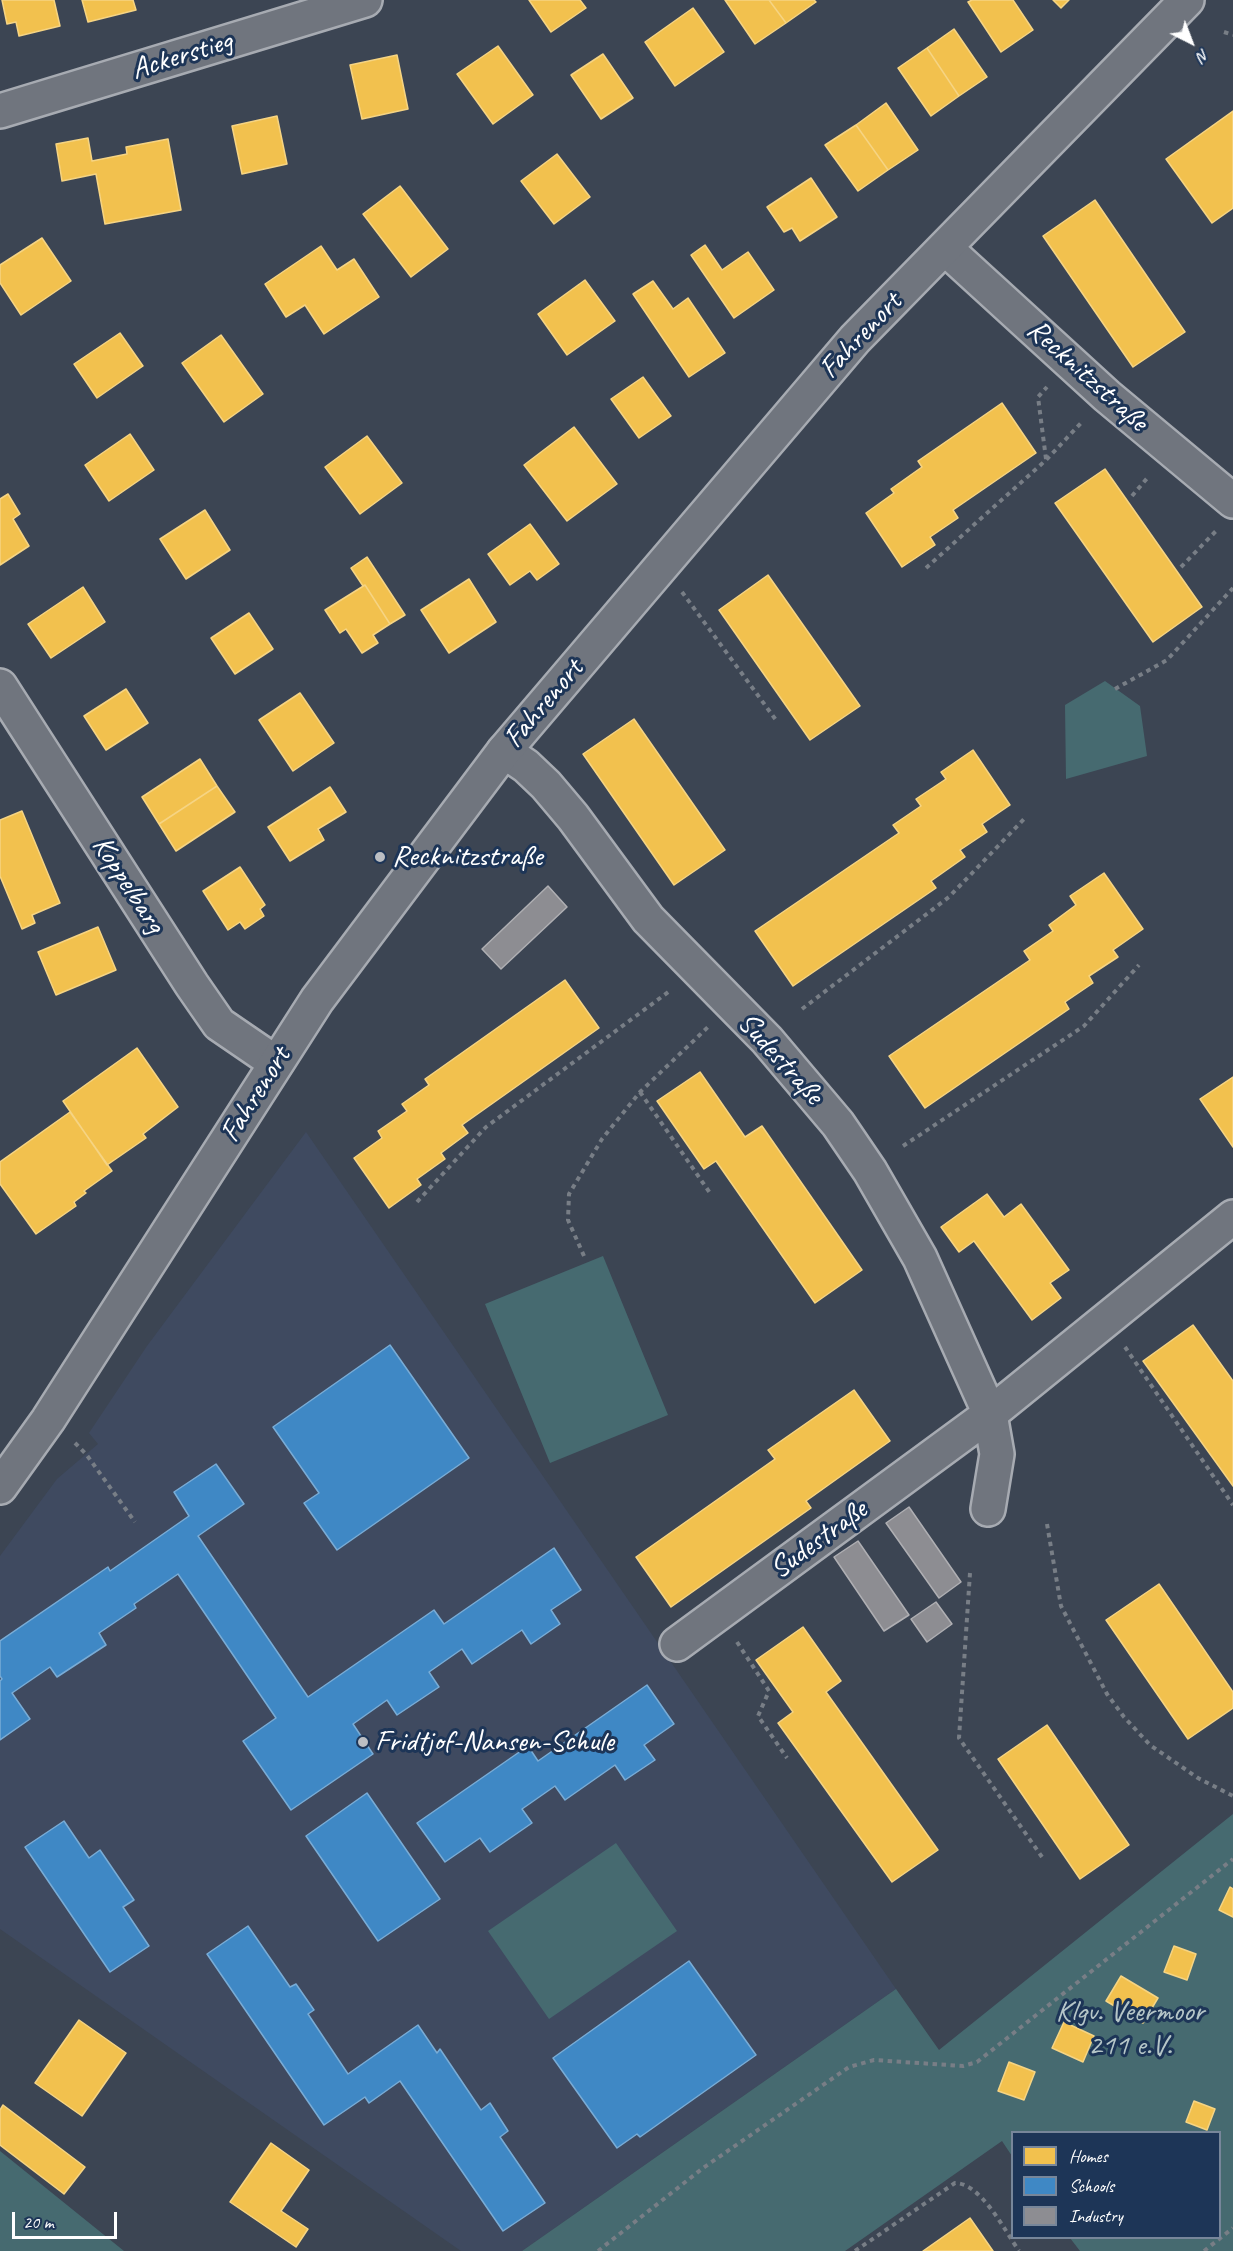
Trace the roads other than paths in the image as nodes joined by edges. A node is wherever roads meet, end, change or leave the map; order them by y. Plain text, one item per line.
1 (365, 0) edge
2 (1187, 0) edge
3 (0, 111) edge
4 (945, 248) junction
5 (1226, 514) edge
6 (0, 686) edge
7 (504, 751) junction
8 (276, 1064) junction
9 (1233, 1216) edge
10 (990, 1414) junction
11 (0, 1487) edge
12 (988, 1509) dead end
13 (677, 1644) dead end

1 - 3 street, Ackerstieg
2 - 4 street, Fahrenort
4 - 5 street, Recknitzstraße
4 - 7 street, Fahrenort
6 - 8 street, Koppelbarg
7 - 8 street, Fahrenort
7 - 10 street, Sudestraße
8 - 11 street, Fahrenort
9 - 10 street, Sudestraße
10 - 12 street, Sudestraße
10 - 13 street, Sudestraße

